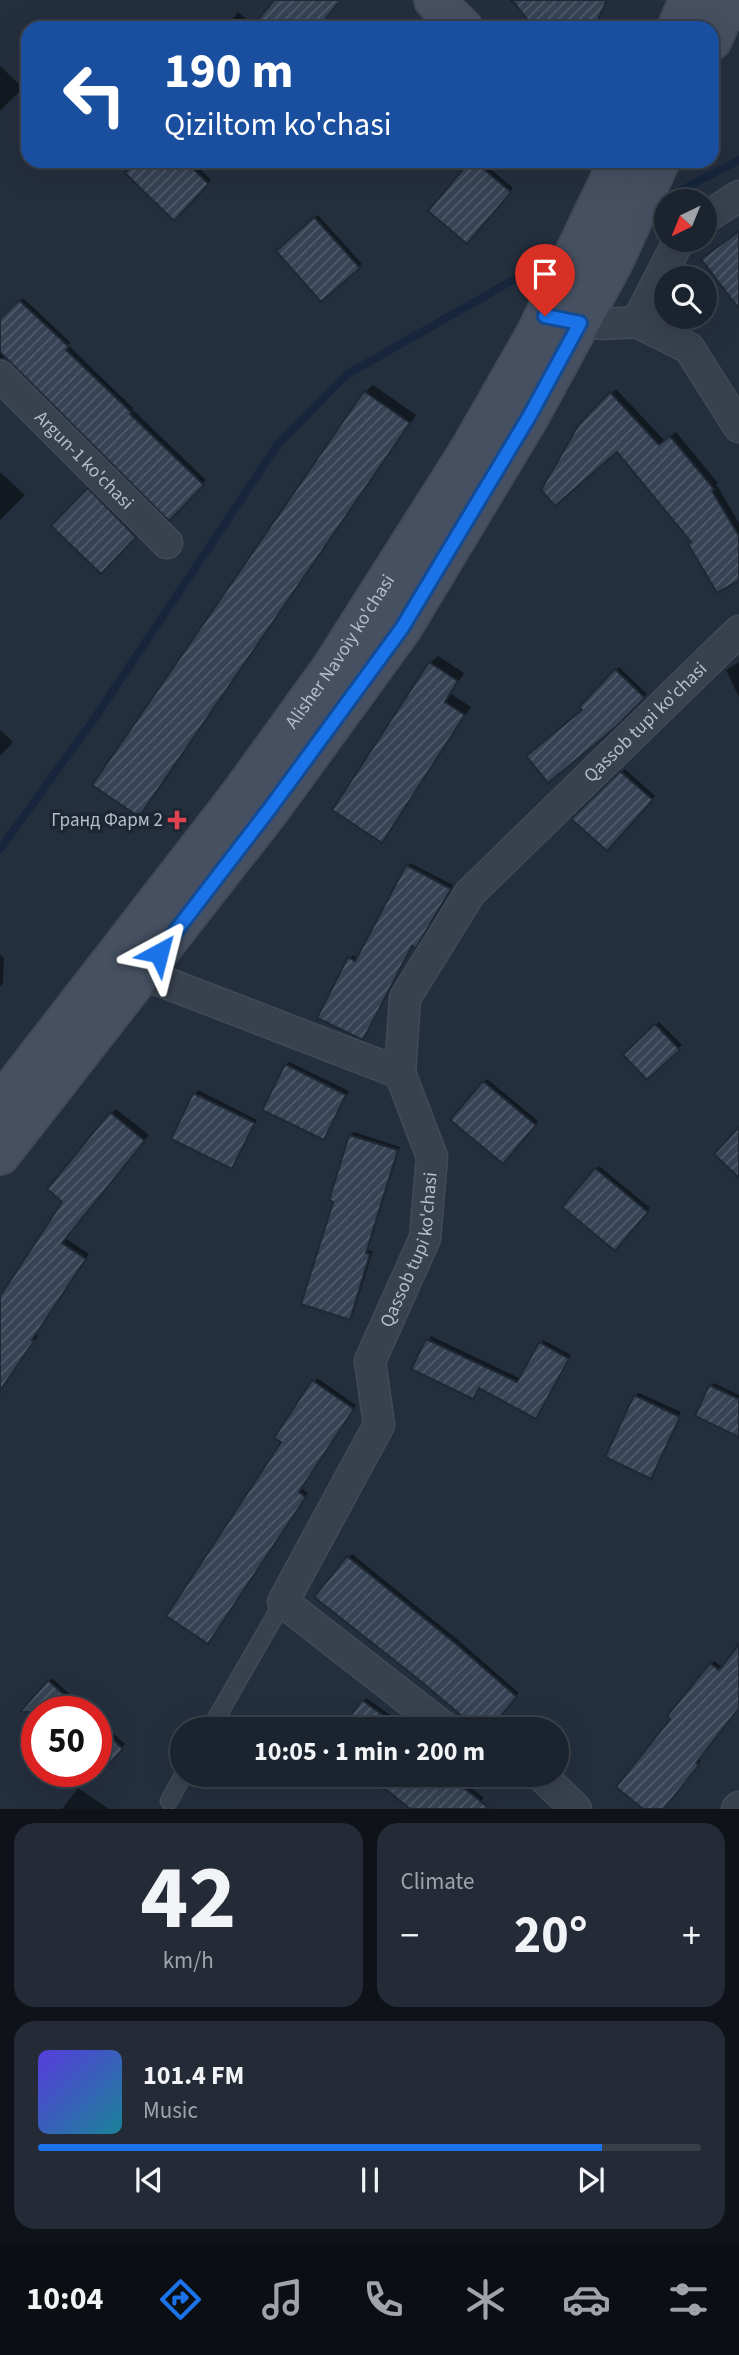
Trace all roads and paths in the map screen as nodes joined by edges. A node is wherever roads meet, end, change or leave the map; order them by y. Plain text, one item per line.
1 (434, 0) edge
2 (688, 0) edge
3 (729, 0) edge
4 (456, 21) edge
5 (680, 21) edge
6 (719, 24) edge
7 (609, 168) edge
8 (621, 168) edge
9 (653, 177) edge
10 (739, 196) edge
11 (718, 210) edge
12 (673, 252) edge
13 (562, 319) junction
14 (638, 322) junction
15 (0, 376) edge
16 (739, 427) edge
17 (167, 543) dead end
18 (739, 632) edge
19 (129, 965) junction
20 (400, 1073) junction
21 (0, 1105) edge
22 (0, 1155) edge
23 (284, 1602) junction
24 (218, 1717) edge
25 (431, 1717) edge
26 (177, 1787) edge
27 (553, 1787) edge
28 (169, 1801) dead end
29 (576, 1809) edge

1 - 4 main road
2 - 5 main road
3 - 6 main road
7 - 13 main road, Alisher Navoiy ko'chasi
8 - 9 main road
9 - 13 main road, Alisher Navoiy ko'chasi
10 - 11 street
12 - 14 street
13 - 14 street
13 - 19 main road, Alisher Navoiy ko'chasi
14 - 16 street
15 - 17 street, Argun-1 ko'chasi
18 - 20 street, Qassob tupi ko'chasi
19 - 20 street
19 - 21 main road, Alisher Navoiy ko'chasi
19 - 22 main road, Alisher Navoiy ko'chasi
20 - 23 street, Qassob tupi ko'chasi
23 - 24 lane
23 - 25 street
26 - 28 lane
27 - 29 street

